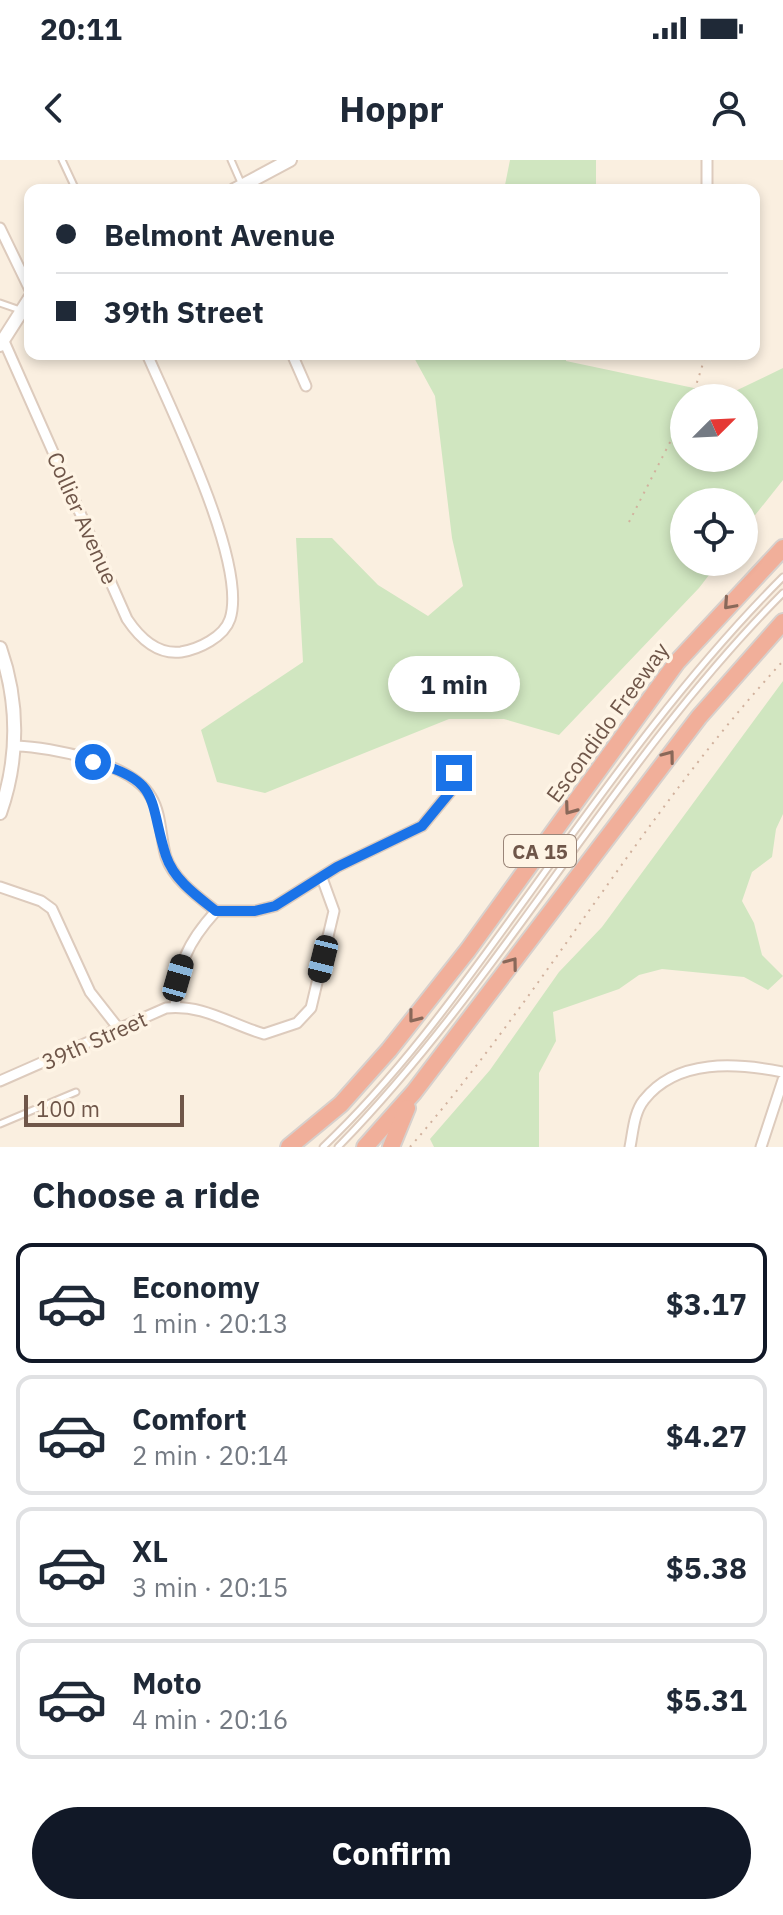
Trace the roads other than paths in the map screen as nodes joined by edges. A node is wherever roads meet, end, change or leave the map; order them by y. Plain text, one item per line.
1 (62, 160) edge
2 (231, 160) edge
3 (290, 160) edge
4 (707, 160) edge
5 (73, 184) edge
6 (237, 184) edge
7 (245, 184) edge
8 (707, 184) edge
9 (0, 228) edge
10 (24, 278) edge
11 (0, 303) edge
12 (24, 305) edge
13 (20, 310) junction
14 (2, 342) edge
15 (150, 360) edge
16 (295, 360) edge
17 (306, 386) dead end
18 (783, 548) edge
19 (783, 577) edge
20 (783, 593) edge
21 (783, 622) edge
22 (1, 656) edge
23 (16, 746) junction
24 (454, 773) dead end
25 (0, 813) edge
26 (322, 878) junction
27 (0, 887) edge
28 (216, 911) junction
29 (175, 1007) junction
30 (119, 1029) junction
31 (783, 1072) edge
32 (783, 1080) edge
33 (0, 1081) edge
34 (76, 1092) dead end
35 (414, 1092) junction
36 (0, 1124) edge
37 (289, 1147) edge
38 (323, 1147) edge
39 (338, 1147) edge
40 (365, 1147) edge
41 (391, 1147) edge
42 (630, 1147) edge
43 (761, 1147) edge

1 - 5 lane
2 - 6 lane
3 - 7 street
4 - 8 street
9 - 10 street
11 - 13 lane
12 - 13 street
13 - 14 street
14 - 15 street, Collier Avenue
16 - 17 street
18 -> 37 highway, Escondido Freeway / CA 15
19 - 38 lane
20 - 39 lane
35 -> 21 highway, CA 15
22 - 23 street
23 - 25 street
23 - 28 street
24 - 26 street
26 - 28 street
26 - 29 street
27 - 30 street
28 - 29 street, 39th Street
29 - 30 street, 39th Street
30 - 33 street, 39th Street
31 - 42 street
32 - 43 street
34 - 36 lane
35 - 40 highway, CA 15
35 - 41 highway

